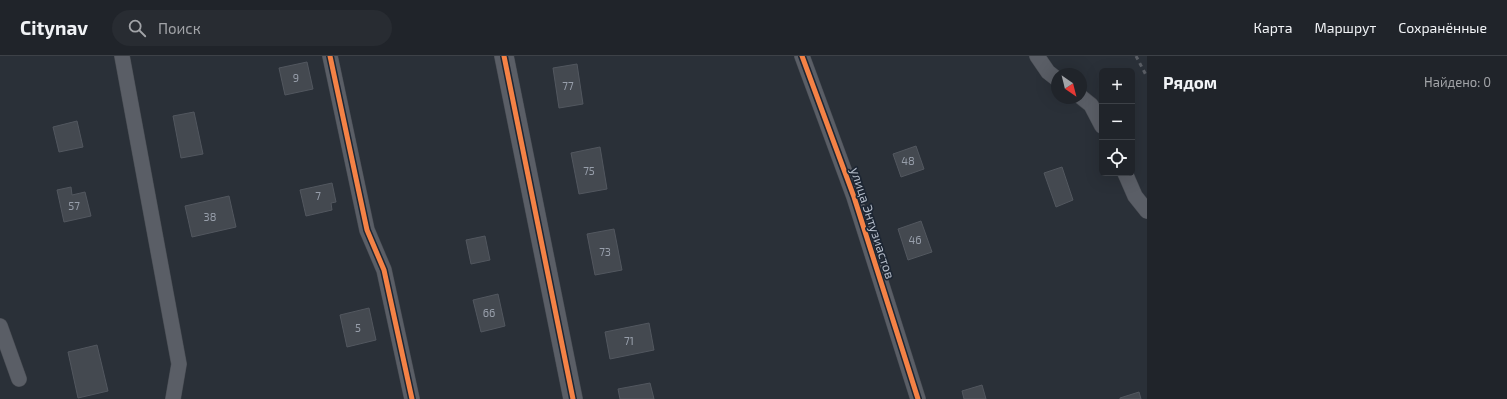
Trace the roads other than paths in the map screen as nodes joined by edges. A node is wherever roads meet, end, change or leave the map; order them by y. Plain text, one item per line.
1 (122, 56) edge
2 (330, 56) edge
3 (504, 56) edge
4 (802, 56) edge
5 (1037, 56) edge
6 (1051, 74) edge
7 (1087, 102) edge
8 (1099, 120) edge
9 (1126, 176) edge
10 (1147, 211) edge
11 (0, 326) edge
12 (19, 380) dead end
13 (173, 399) edge
14 (412, 399) edge
15 (573, 399) edge
16 (918, 399) edge

1 - 13 street
2 - 14 street
3 - 15 street
4 - 16 street, улица Энтузиастов
5 - 6 street
7 - 8 street
9 - 10 street
11 - 12 street

